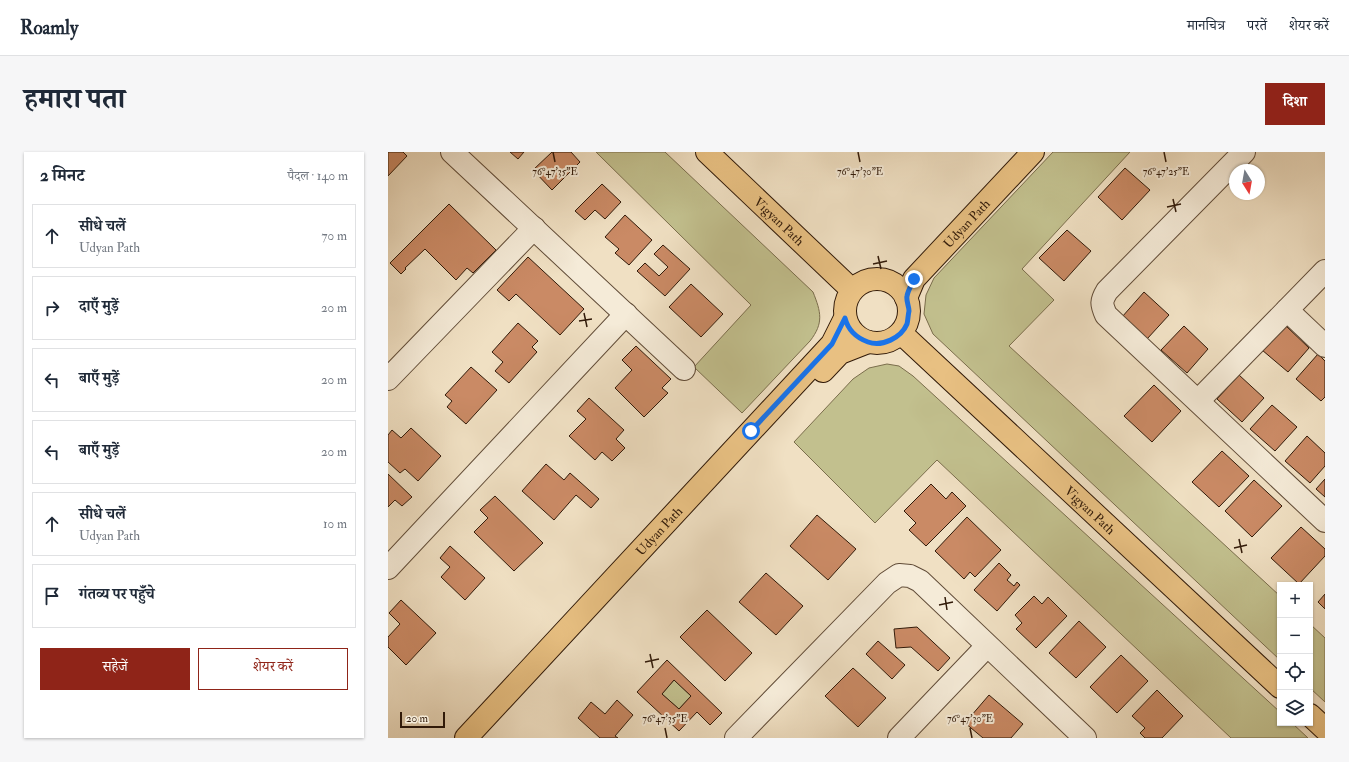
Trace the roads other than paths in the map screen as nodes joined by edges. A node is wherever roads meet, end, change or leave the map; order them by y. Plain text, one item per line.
1 (452, 152) edge
2 (707, 152) edge
3 (1015, 152) edge
4 (1033, 152) edge
5 (1244, 152) edge
6 (534, 228) junction
7 (1325, 271) edge
8 (887, 280) junction
9 (852, 290) junction
10 (906, 298) junction
11 (1287, 310) junction
12 (626, 314) junction
13 (845, 318) junction
14 (901, 333) junction
15 (868, 342) junction
16 (1325, 346) edge
17 (684, 369) dead end
18 (388, 379) edge
19 (1198, 402) junction
20 (1325, 521) edge
21 (388, 568) edge
22 (987, 646) junction
23 (1277, 684) edge
24 (1313, 718) edge
25 (1325, 729) edge
26 (1077, 735) edge
27 (466, 738) edge
28 (484, 738) edge
29 (736, 738) edge
30 (899, 738) edge

1 - 6 street
2 - 9 main road, Vigyan Path
3 - 8 main road, Udyan Path
4 - 10 main road, Udyan Path
5 - 19 street
6 - 12 street
6 - 18 street
7 - 11 street
8 - 9 main road
8 - 10 main road
9 - 13 main road
10 - 14 main road
11 - 16 street
11 - 19 street
12 - 17 street
12 - 21 street
13 - 15 main road
13 - 27 main road, Udyan Path
14 - 15 main road
14 - 23 main road, Vigyan Path
15 - 28 main road, Udyan Path
19 - 20 street
22 - 26 street
22 - 29 street
22 - 30 street
24 - 25 main road

